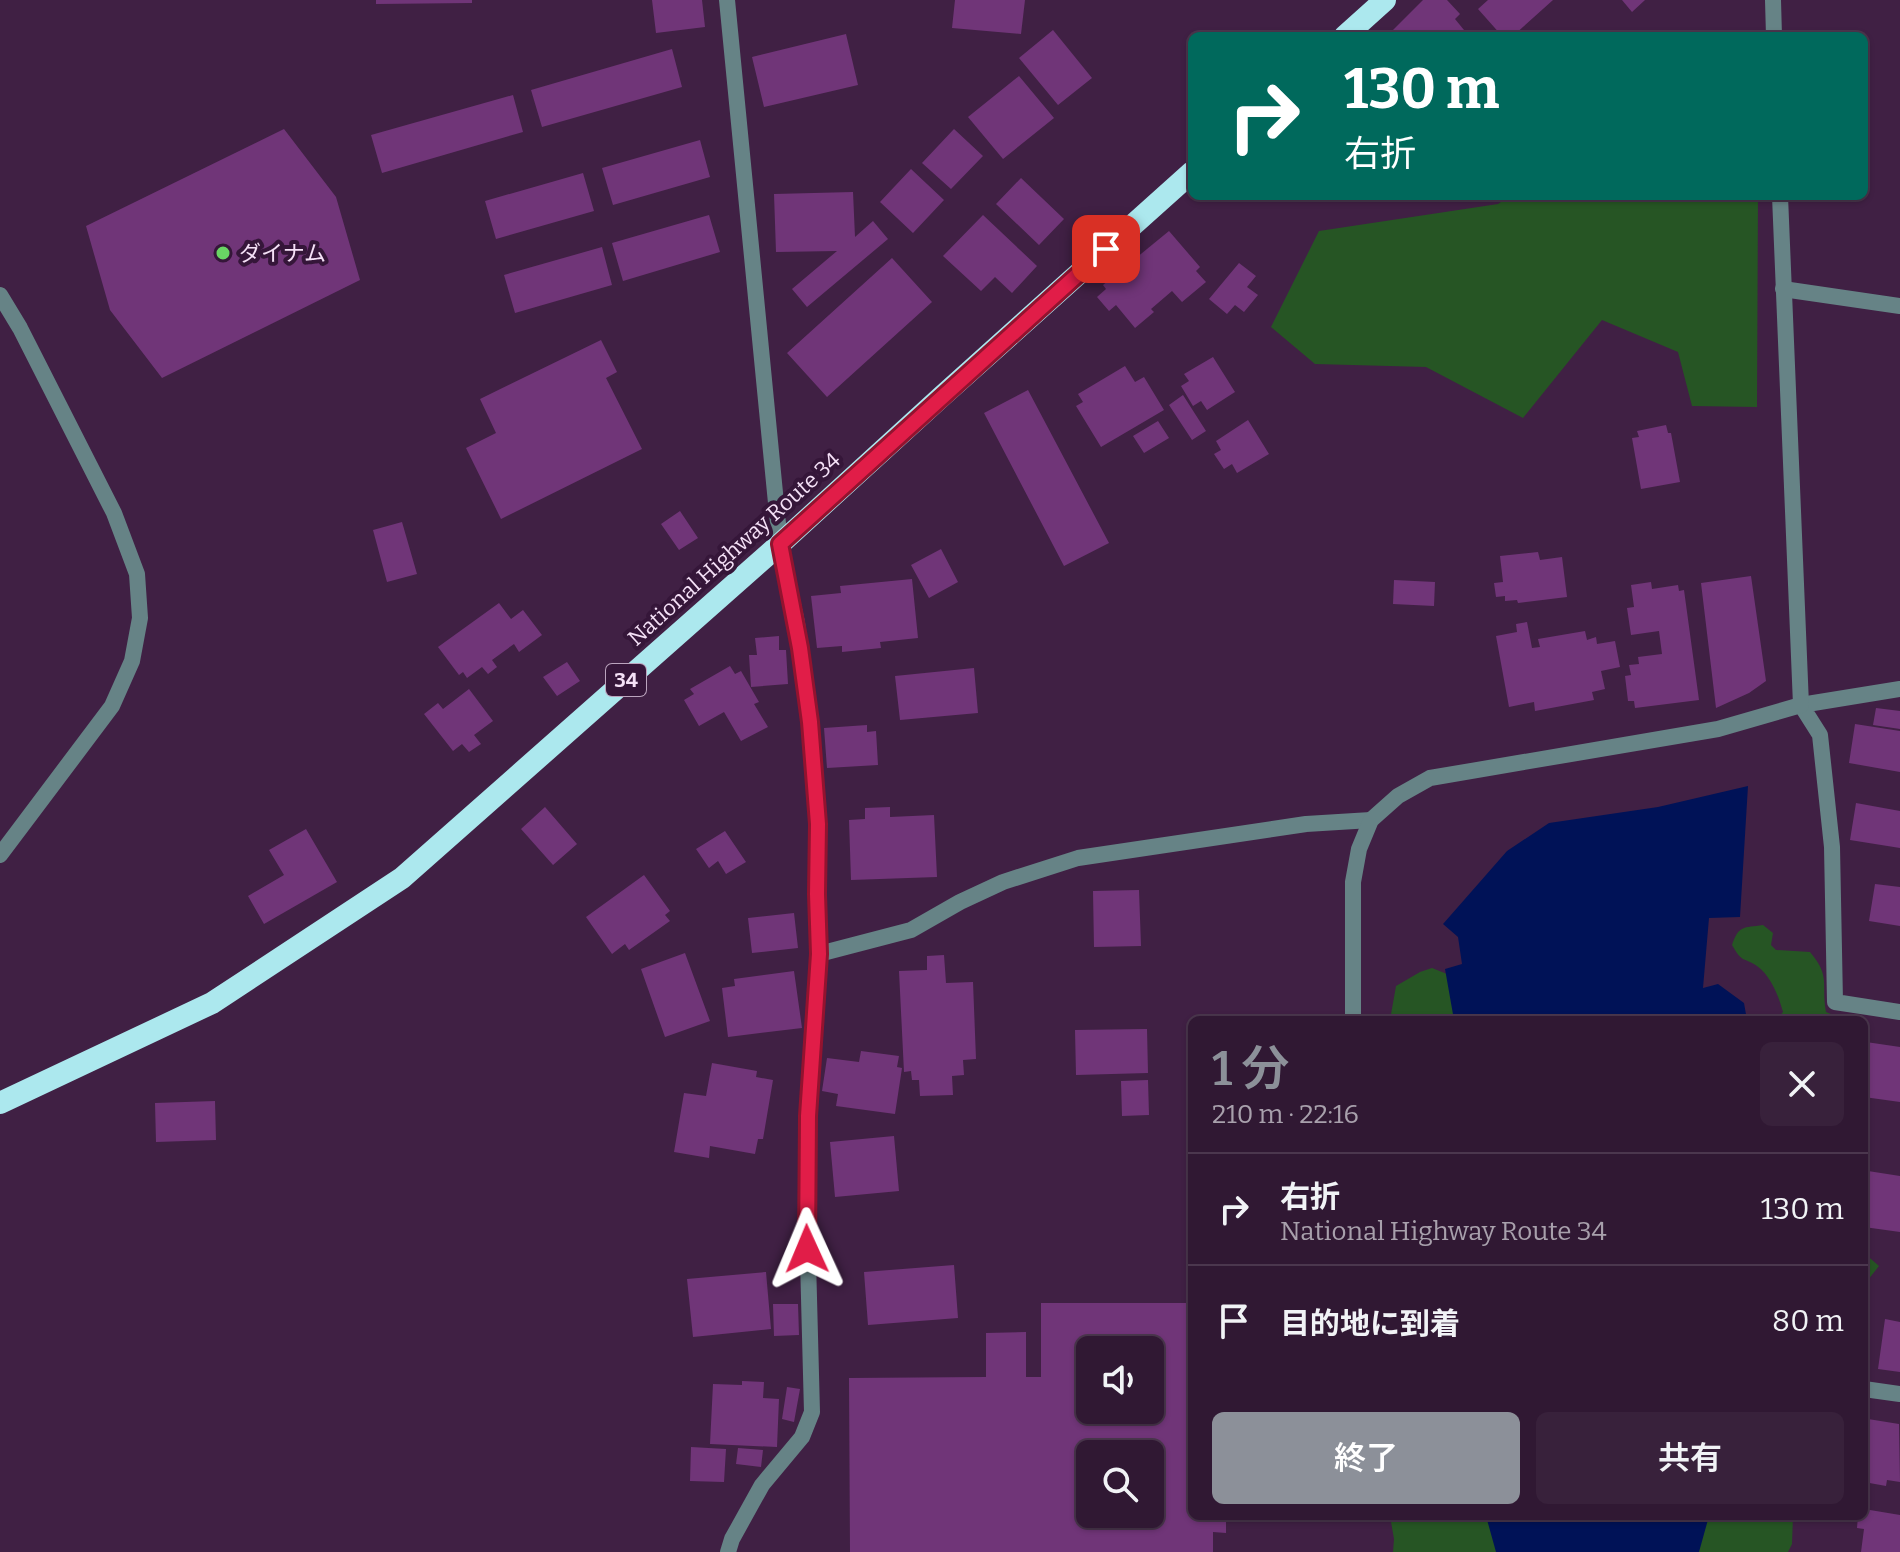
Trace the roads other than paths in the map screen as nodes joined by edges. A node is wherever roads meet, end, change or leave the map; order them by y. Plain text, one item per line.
1 (727, 0) edge
2 (1385, 0) edge
3 (1773, 0) edge
4 (1349, 32) edge
5 (1774, 32) edge
6 (1188, 176) edge
7 (1780, 200) edge
8 (1783, 289) junction
9 (0, 295) edge
10 (1900, 306) edge
11 (780, 544) junction
12 (1900, 689) edge
13 (1801, 705) junction
14 (1371, 820) junction
15 (0, 855) edge
16 (819, 954) junction
17 (1900, 1012) edge
18 (1353, 1016) edge
19 (0, 1103) edge
20 (1868, 1390) edge
21 (1900, 1394) edge
22 (728, 1552) edge

1 - 11 street
2 - 4 highway
3 - 5 street
6 - 11 highway, National Highway Route 34 / 34
7 - 8 street
8 - 10 street
8 - 13 street
9 - 15 street
11 - 16 street
11 - 19 highway, National Highway Route 34 / 34
12 - 13 street
13 - 14 street
13 - 17 street
14 - 16 street
14 - 18 street
16 - 22 street
20 - 21 street

